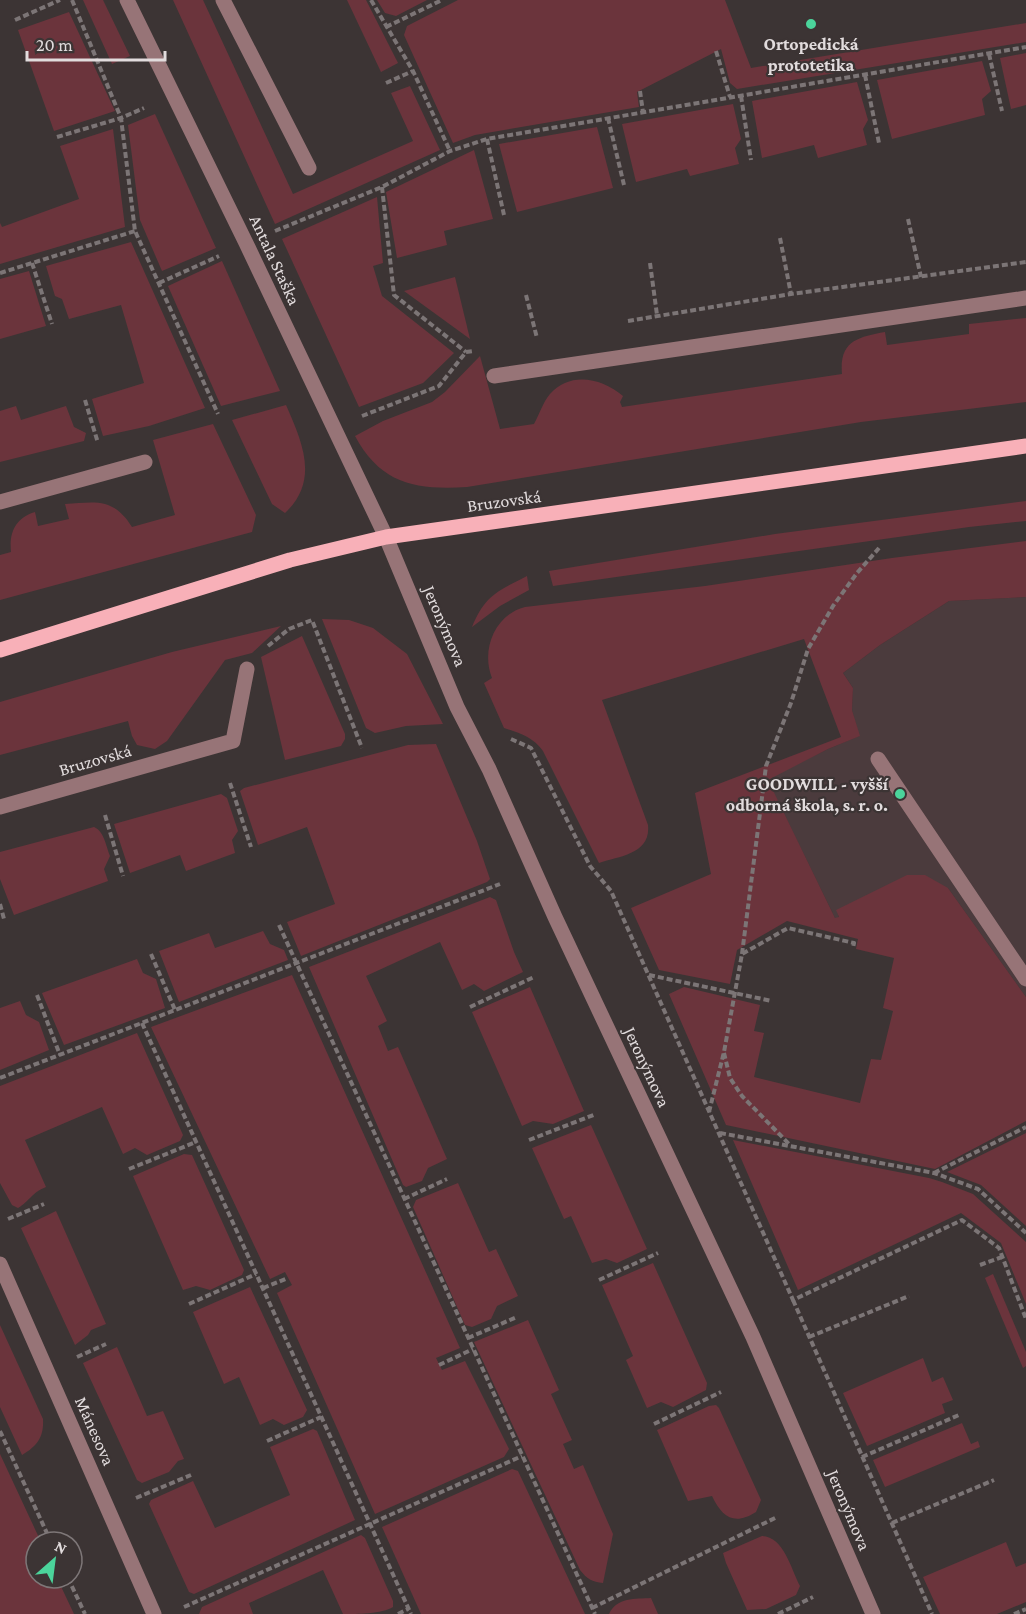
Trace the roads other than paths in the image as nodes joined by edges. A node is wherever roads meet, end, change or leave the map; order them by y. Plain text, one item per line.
1 (127, 0) edge
2 (223, 0) edge
3 (309, 168) dead end
4 (1026, 298) edge
5 (494, 376) dead end
6 (1026, 446) edge
7 (145, 462) dead end
8 (0, 502) edge
9 (386, 537) junction
10 (0, 650) edge
11 (247, 669) road end
12 (878, 759) dead end
13 (0, 807) edge
14 (1026, 979) edge
15 (0, 1264) edge
16 (154, 1614) edge
17 (873, 1614) edge

1 - 9 street, Antala Staška
2 - 3 street
4 - 5 street
6 - 9 main road, Bruzovská
7 - 8 street
9 - 10 main road, Bruzovská
9 - 17 street, Jeronýmova
11 - 13 street, Bruzovská
12 - 14 street
15 - 16 street, Mánesova

